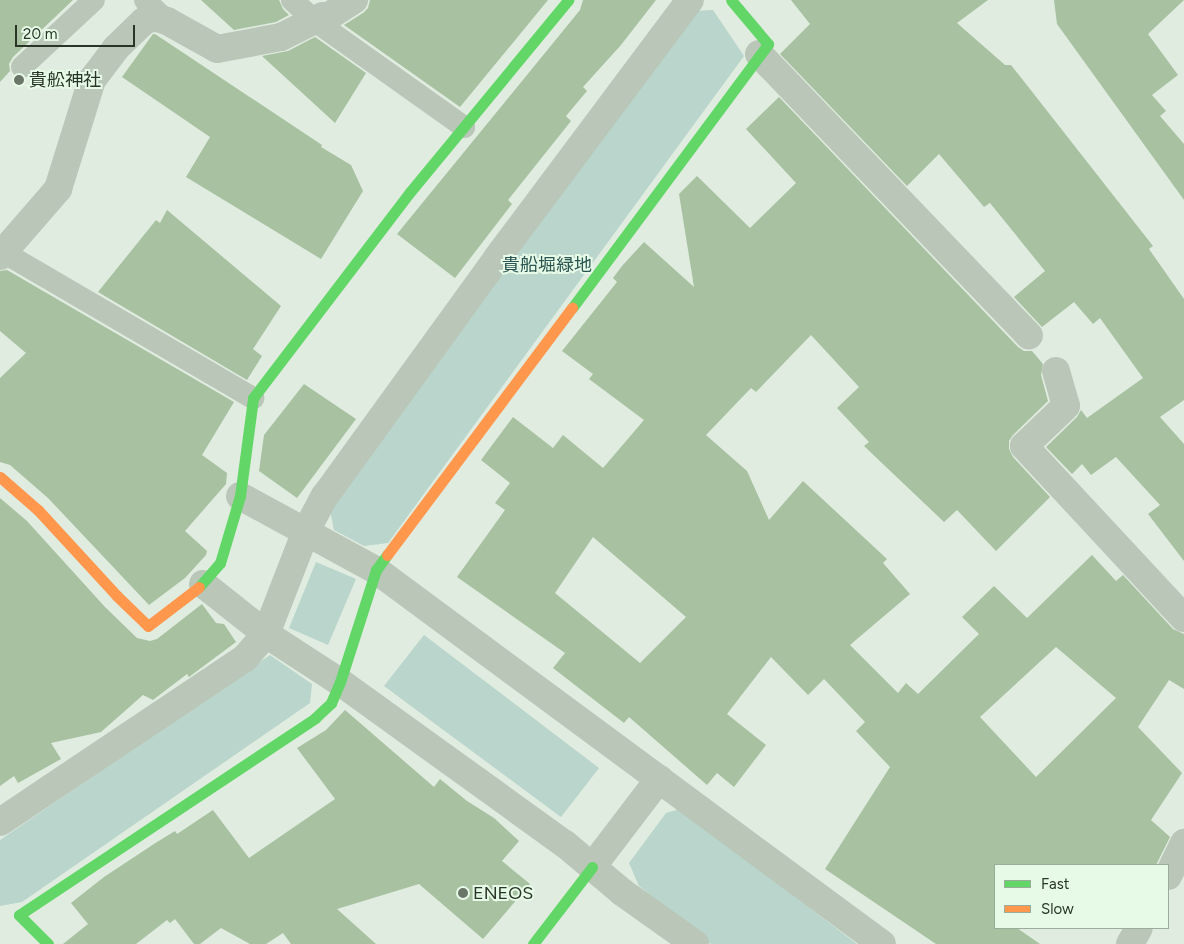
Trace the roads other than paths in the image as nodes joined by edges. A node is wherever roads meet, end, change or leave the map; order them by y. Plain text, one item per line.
1 (94, 0) edge
2 (144, 0) edge
3 (292, 0) edge
4 (354, 0) edge
5 (568, 0) edge
6 (690, 0) edge
7 (731, 0) edge
8 (167, 21) junction
9 (315, 21) junction
10 (759, 54) junction
11 (22, 67) dead end
12 (464, 127) junction
13 (2, 254) edge
14 (1029, 336) dead end
15 (1056, 370) dead end
16 (253, 398) junction
17 (0, 477) edge
18 (240, 496) junction
19 (306, 531) junction
20 (376, 570) junction
21 (203, 584) junction
22 (1184, 618) edge
23 (266, 634) junction
24 (340, 682) junction
25 (660, 779) junction
26 (0, 822) edge
27 (1184, 843) edge
28 (592, 867) junction
29 (1169, 874) edge
30 (1138, 929) edge
31 (35, 940) edge
32 (533, 944) edge
33 (695, 944) edge
34 (882, 944) edge
35 (1130, 944) edge

1 - 11 lane
2 - 8 lane
3 - 9 lane
4 - 9 street
5 - 12 street
6 - 19 street
7 - 10 street
8 - 9 street
8 - 13 street
9 - 12 lane
10 - 14 street
10 - 20 street
12 - 16 street
13 - 16 lane
15 - 22 street
16 - 18 street
17 - 21 street
18 - 19 street
18 - 21 street
19 - 20 street
19 - 23 street
20 - 24 street
20 - 25 street
21 - 23 street
23 - 24 street
23 - 26 street
24 - 28 street
24 - 31 street
25 - 28 street
25 - 34 street
27 - 29 street
28 - 32 street
28 - 33 street
30 - 35 street

